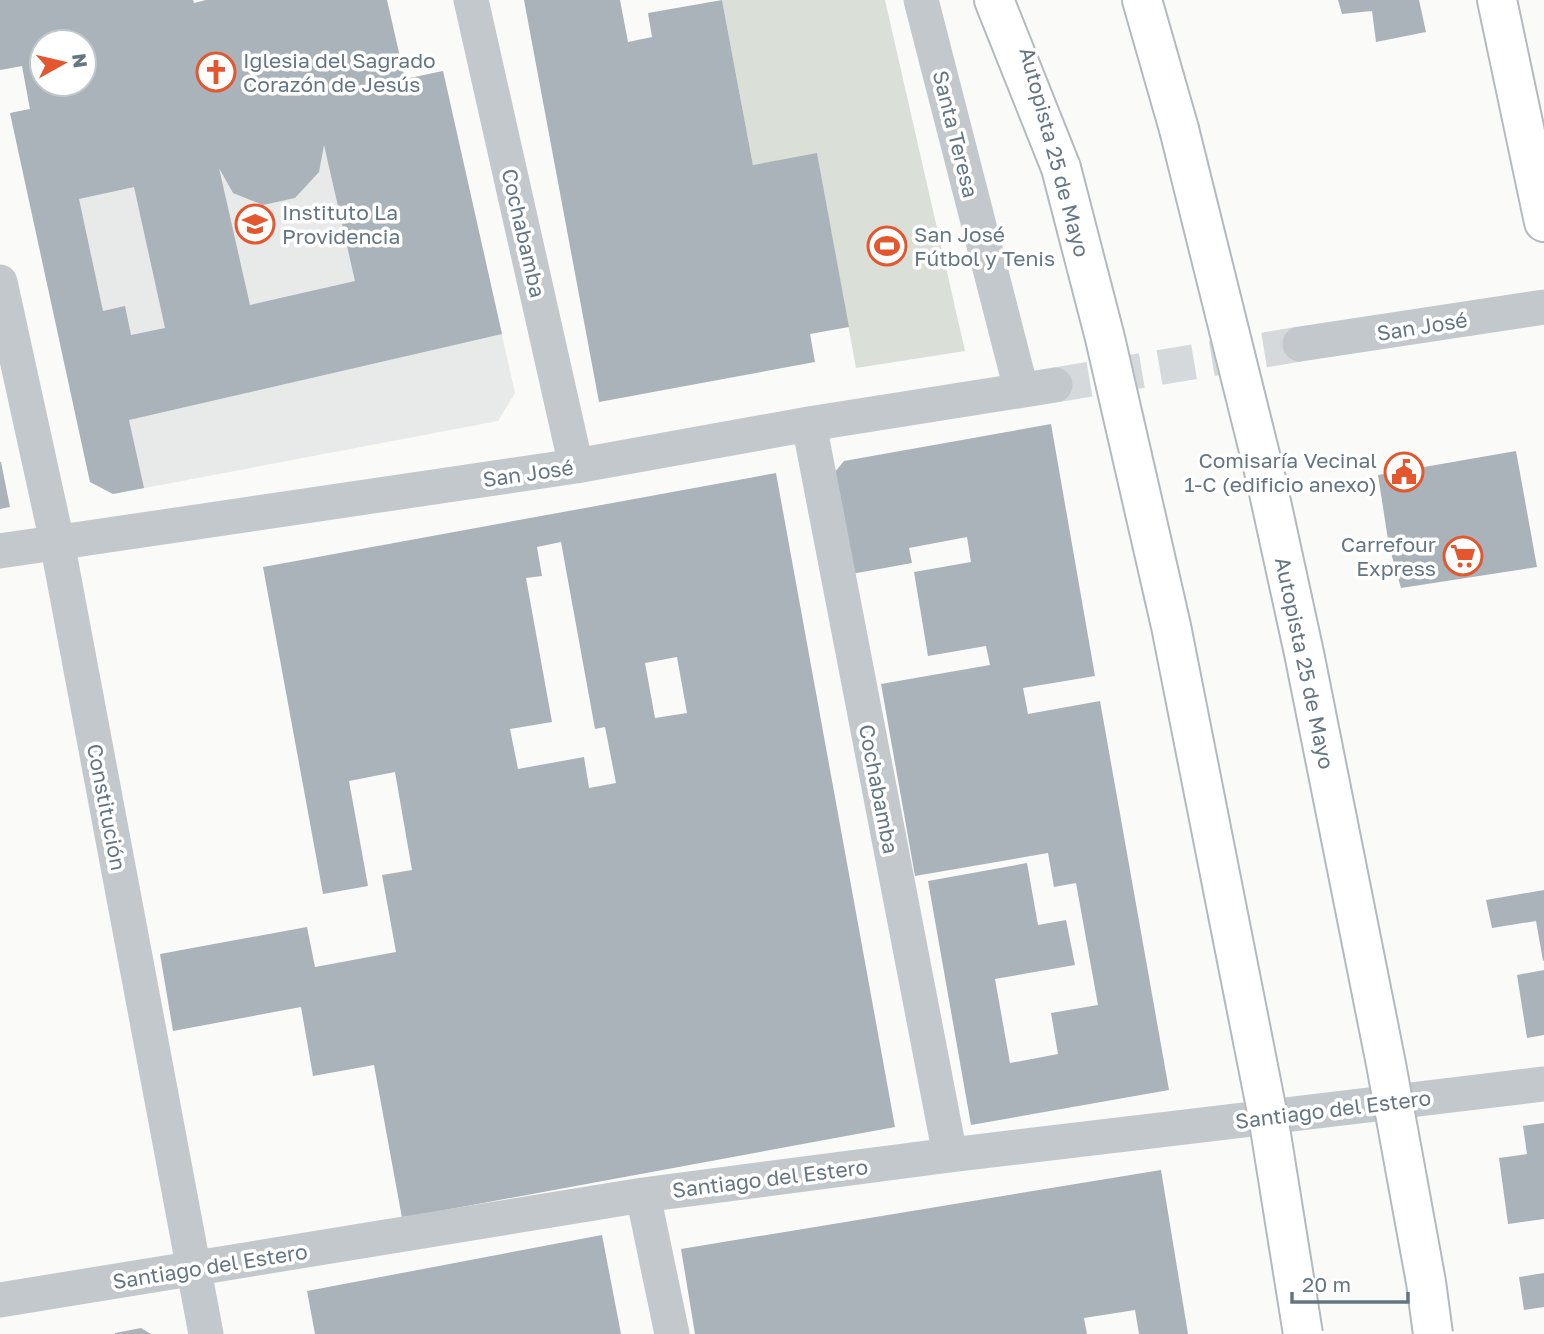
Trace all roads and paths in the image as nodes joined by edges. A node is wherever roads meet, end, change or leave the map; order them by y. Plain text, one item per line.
1 (471, 0) edge
2 (922, 0) edge
3 (994, 0) edge
4 (1014, 0) edge
5 (1142, 0) edge
6 (1156, 0) edge
7 (1497, 0) edge
8 (1179, 128) junction
9 (1061, 168) junction
10 (1544, 222) edge
11 (0, 282) edge
12 (1544, 307) edge
13 (1300, 344) tunnel mouth
14 (1038, 387) joint
15 (809, 424) junction
16 (576, 466) junction
17 (57, 542) junction
18 (0, 551) edge
19 (1544, 1084) edge
20 (950, 1155) junction
21 (643, 1195) junction
22 (194, 1269) junction
23 (0, 1300) edge
24 (206, 1334) edge
25 (672, 1334) edge
26 (1303, 1334) edge
27 (1433, 1334) edge

1 - 16 street, Cochabamba
2 - 14 street, Santa Teresa
3 - 9 main road
4 - 9 main road, Autopista 25 de Mayo
5 - 8 main road, Autopista 25 de Mayo
6 - 8 main road
7 - 10 main road
8 - 27 main road, Autopista 25 de Mayo, bridge
9 - 26 main road, Autopista 25 de Mayo, bridge
11 - 17 street, Constitución
12 - 13 street, San José
14 - 15 street, San José
15 - 16 street, San José
15 - 20 street, Cochabamba
16 - 17 street, San José
17 - 18 street, San José
17 - 22 street, Constitución
19 - 20 street, Santiago del Estero
20 - 21 street, Santiago del Estero
21 - 22 street, Santiago del Estero
21 - 25 street
22 - 23 street, Santiago del Estero
22 - 24 street, Constitución

